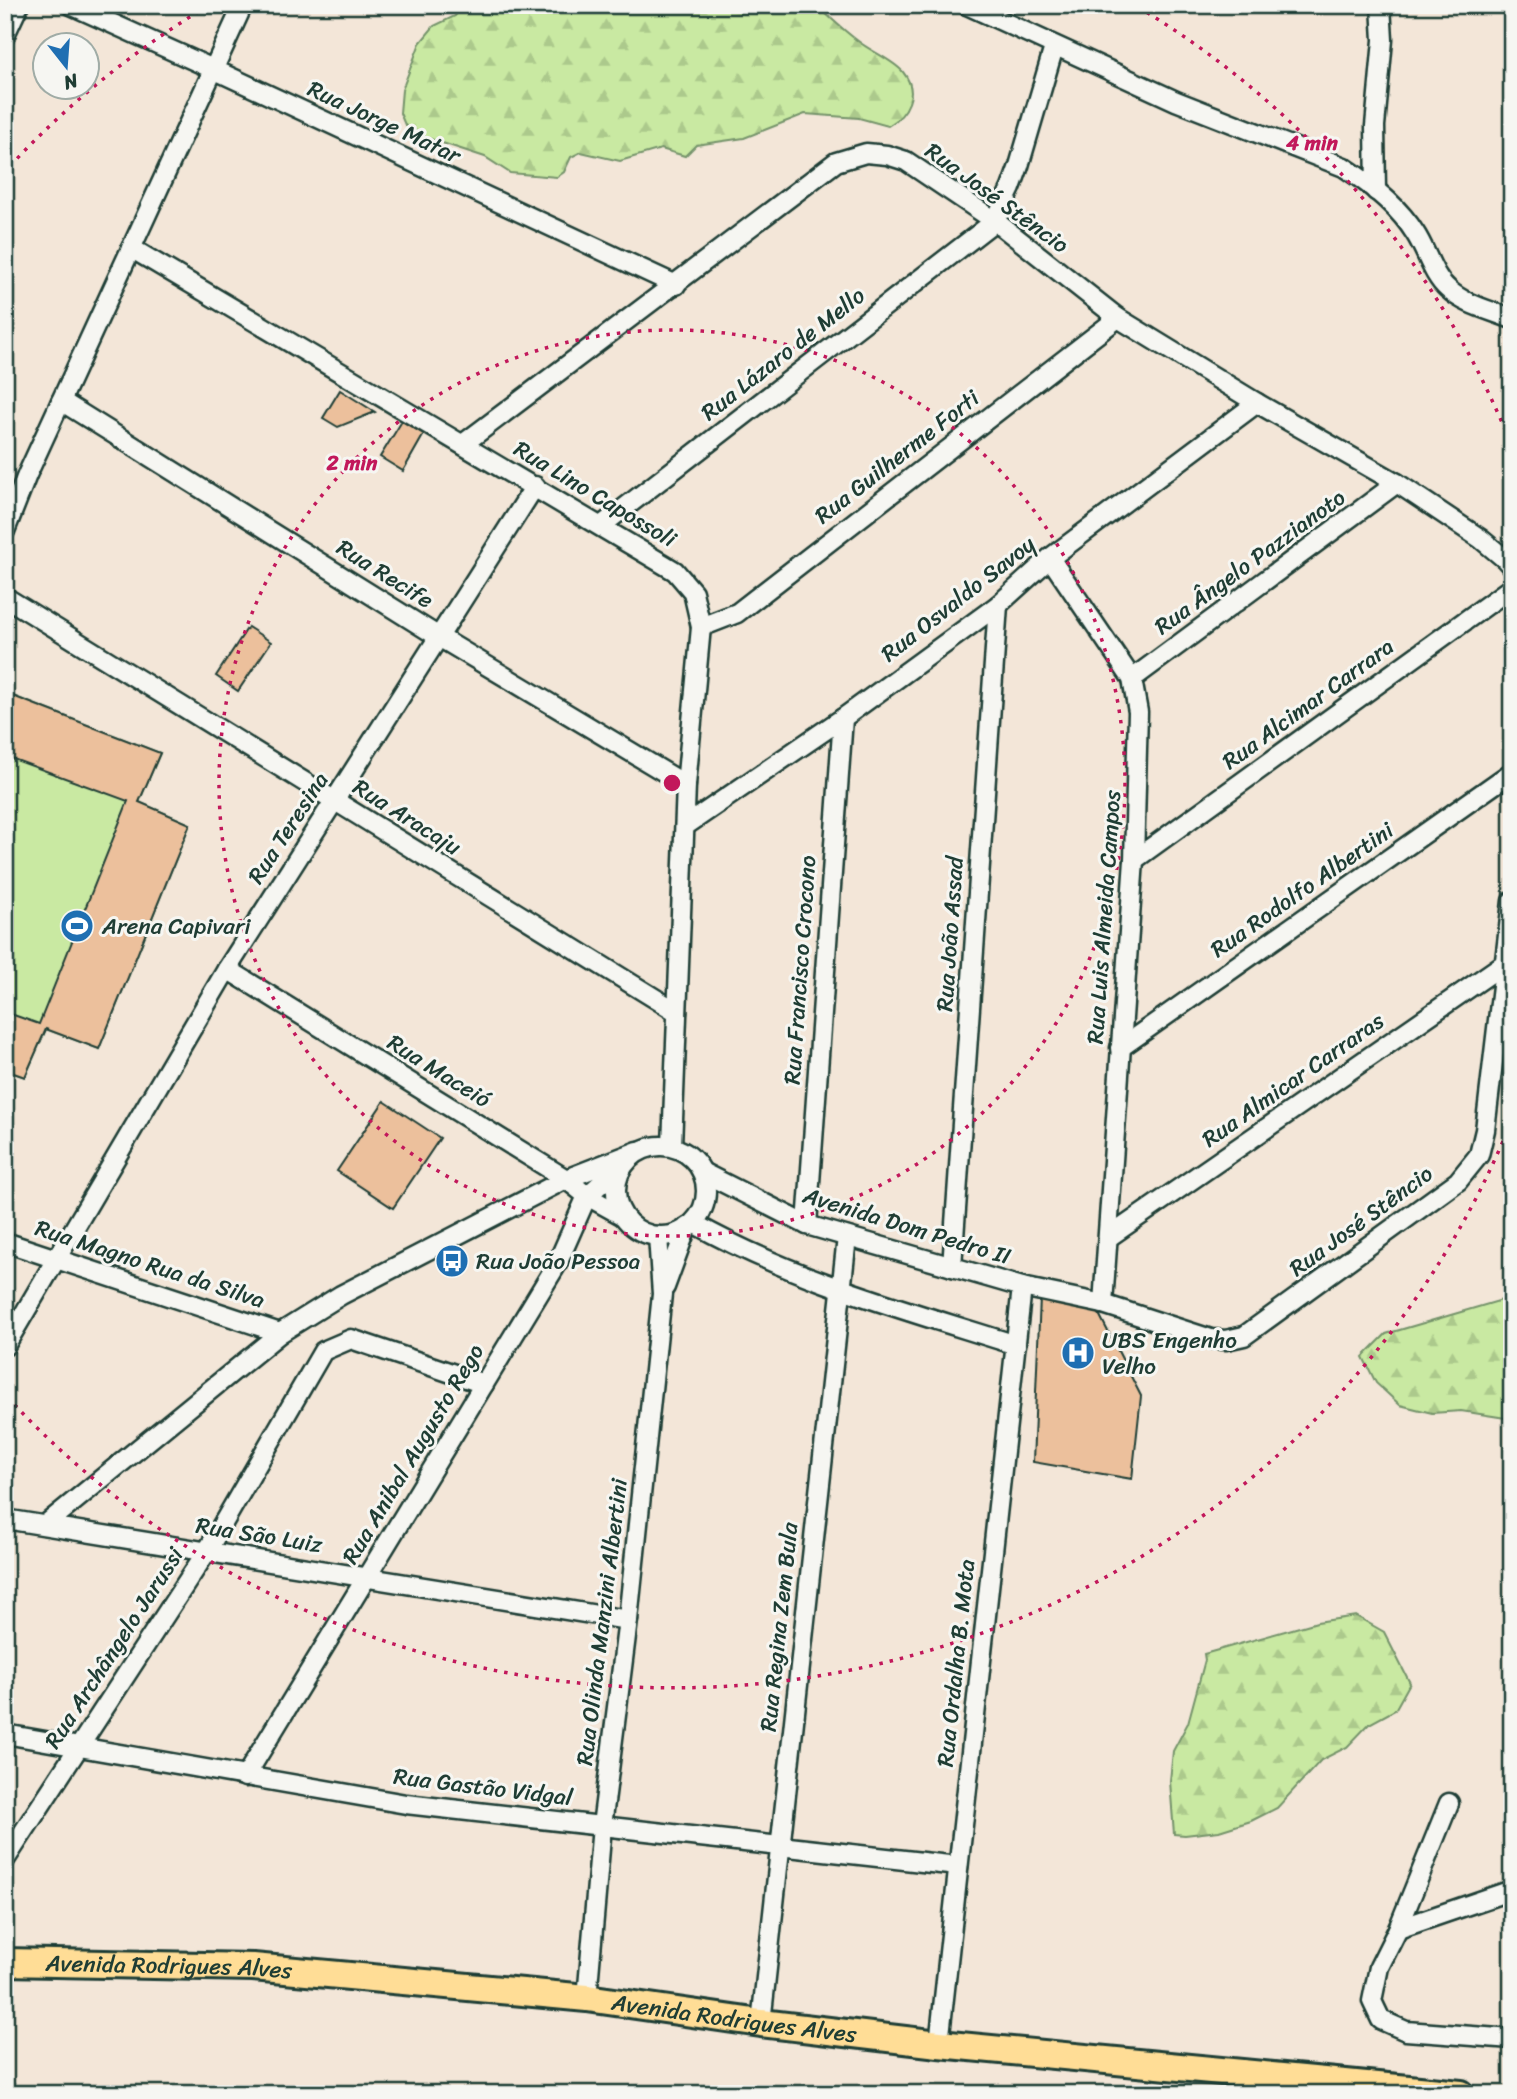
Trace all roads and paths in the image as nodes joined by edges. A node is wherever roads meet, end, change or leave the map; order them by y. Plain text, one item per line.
1 (19, 5) edge
2 (71, 5) edge
3 (243, 5) edge
4 (967, 5) edge
5 (1381, 5) edge
6 (5, 35) edge
7 (1054, 47) junction
8 (214, 69) junction
9 (1376, 191) junction
10 (995, 221) junction
11 (131, 248) junction
12 (676, 285) junction
13 (1118, 318) junction
14 (1512, 318) edge
15 (61, 401) junction
16 (1256, 403) junction
17 (463, 444) junction
18 (1397, 483) junction
19 (535, 486) junction
20 (601, 526) junction
21 (5, 531) edge
22 (1050, 558) junction
23 (1512, 567) edge
24 (1512, 587) edge
25 (5, 597) edge
26 (998, 605) junction
27 (701, 627) junction
28 (439, 637) junction
29 (1132, 679) junction
30 (843, 718) junction
31 (1512, 772) edge
32 (686, 785) junction
33 (334, 800) junction
34 (685, 826) junction
35 (1134, 860) junction
36 (1512, 901) edge
37 (1505, 963) junction
38 (227, 968) junction
39 (677, 1012) junction
40 (1120, 1048) junction
41 (672, 1146) junction
42 (632, 1157) junction
43 (702, 1172) junction
44 (566, 1178) junction
45 (587, 1196) junction
46 (623, 1216) junction
47 (690, 1225) junction
48 (807, 1225) junction
49 (658, 1236) junction
50 (847, 1237) junction
51 (1109, 1237) junction
52 (5, 1242) edge
53 (56, 1259) junction
54 (951, 1267) junction
55 (1022, 1287) junction
56 (841, 1290) junction
57 (662, 1294) junction
58 (1104, 1304) junction
59 (280, 1333) junction
60 (1016, 1345) junction
61 (5, 1346) edge
62 (484, 1384) junction
63 (5, 1519) edge
64 (44, 1525) junction
65 (207, 1551) junction
66 (366, 1577) junction
67 (628, 1620) junction
68 (5, 1734) edge
69 (78, 1747) junction
70 (245, 1777) junction
71 (1449, 1803) dead end
72 (602, 1826) junction
73 (780, 1846) junction
74 (5, 1860) edge
75 (958, 1866) junction
76 (1512, 1890) edge
77 (1398, 1929) junction
78 (5, 1962) edge
79 (587, 1998) junction
80 (761, 2023) junction
81 (1512, 2039) edge
82 (939, 2044) junction
83 (1461, 2094) edge

1 - 6 street
2 - 8 street, Rua Jorge Matar
3 - 8 street
4 - 7 street
5 - 9 street
7 - 9 street
7 - 10 street
8 - 11 street
8 - 12 street, Rua Jorge Matar
9 - 14 street
10 - 12 street, Rua José Stêncio
10 - 13 street, Rua José Stêncio
10 - 20 street, Rua Lázaro de Mello
11 - 15 street
11 - 17 street, Rua Lino Capossoli
12 - 17 street, Rua José Stêncio
13 - 16 street, Rua José Stêncio
13 - 27 street, Rua Guilherme Forti
15 - 21 street
15 - 28 street, Rua Recife
16 - 18 street, Rua José Stêncio
16 - 22 street, Rua Osvaldo Savoy
17 - 19 street, Rua Lino Capossoli
18 - 23 street, Rua José Stêncio
18 - 29 street, Rua Ângelo Pazzianoto
19 - 20 street, Rua Lino Capossoli
19 - 28 street, Rua Teresina
20 - 27 street, Rua Lino Capossoli
22 - 26 street, Rua Osvaldo Savoy
22 - 29 street, Rua Luis Almeida Campos
24 - 35 street, Rua Alcimar Carrara
25 - 33 street, Rua Aracaju
26 - 30 street, Rua Osvaldo Savoy
26 - 54 street, Rua João Assad
27 - 32 street, Rua Lino Capossoli
28 - 32 street, Rua Recife
28 - 33 street, Rua Teresina
29 - 35 street, Rua Luis Almeida Campos
30 - 34 street, Rua Osvaldo Savoy
30 - 48 street, Rua Francisco Crocono
31 - 40 street, Rua Rodolfo Albertini
32 - 34 street, Rua Lino Capossoli
33 - 38 street, Rua Teresina
33 - 39 street, Rua Aracaju
34 - 39 street, Rua Lino Capossoli
35 - 40 street, Rua Luis Almeida Campos
36 - 37 street, Rua José Stêncio
37 - 51 street, Rua Almicar Carraras
37 - 58 street, Rua José Stêncio
38 - 44 street, Rua Maceió
38 - 53 street, Rua Teresina
39 - 41 street, Rua Lino Capossoli
40 - 51 street, Rua Luis Almeida Campos
41 - 42 street
41 - 43 street
42 - 44 street
42 - 45 street, Rua Anibal Augusto Rego
42 - 46 street
43 - 47 street
43 - 48 street, Avenida Dom Pedro II
44 - 45 street, Rua Maceió
44 - 59 street
45 - 46 street, Rua Maceió
45 - 62 street, Rua Anibal Augusto Rego
46 - 49 street
47 - 49 street
47 - 56 street
47 - 57 street, Rua Olinda Manzini Albertini
48 - 50 street, Avenida Dom Pedro II
49 - 57 street, Rua Olinda Manzini Albertini
50 - 54 street, Avenida Dom Pedro II
50 - 56 street, Rua Regina Zem Bula
51 - 58 street, Rua Luis Almeida Campos
52 - 53 street, Rua Magno Rua da Silva
53 - 59 street, Rua Magno Rua da Silva
53 - 61 street, Rua Teresina
54 - 55 street, Avenida Dom Pedro II
55 - 58 street, Rua José Stêncio
55 - 60 street, Rua Ordalha B. Mota
56 - 60 street
56 - 73 street, Rua Regina Zem Bula
57 - 67 street, Rua Olinda Manzini Albertini
59 - 64 street
60 - 75 street, Rua Ordalha B. Mota
62 - 65 street, Rua Archângelo Jarussi
62 - 66 street, Rua Anibal Augusto Rego
63 - 64 street, Rua São Luiz
64 - 65 street, Rua São Luiz
65 - 66 street, Rua São Luiz
65 - 69 street, Rua Archângelo Jarussi
66 - 67 street, Rua São Luiz
66 - 70 street, Rua Anibal Augusto Rego
67 - 72 street, Rua Olinda Manzini Albertini
68 - 69 street, Rua Gastão Vidgal
69 - 70 street, Rua Gastão Vidgal
69 - 74 street, Rua Archângelo Jarussi
70 - 72 street, Rua Gastão Vidgal
71 - 77 street
72 - 73 street, Rua Gastão Vidgal
72 - 79 street, Rua Olinda Manzini Albertini
73 - 75 street, Rua Gastão Vidgal
73 - 80 street, Rua Regina Zem Bula
75 - 82 street, Rua Ordalha B. Mota
76 - 77 street
77 - 81 street
78 - 79 main road, Avenida Rodrigues Alves
79 - 80 main road, Avenida Rodrigues Alves
80 - 82 main road, Avenida Rodrigues Alves
82 - 83 main road, Avenida Rodrigues Alves

